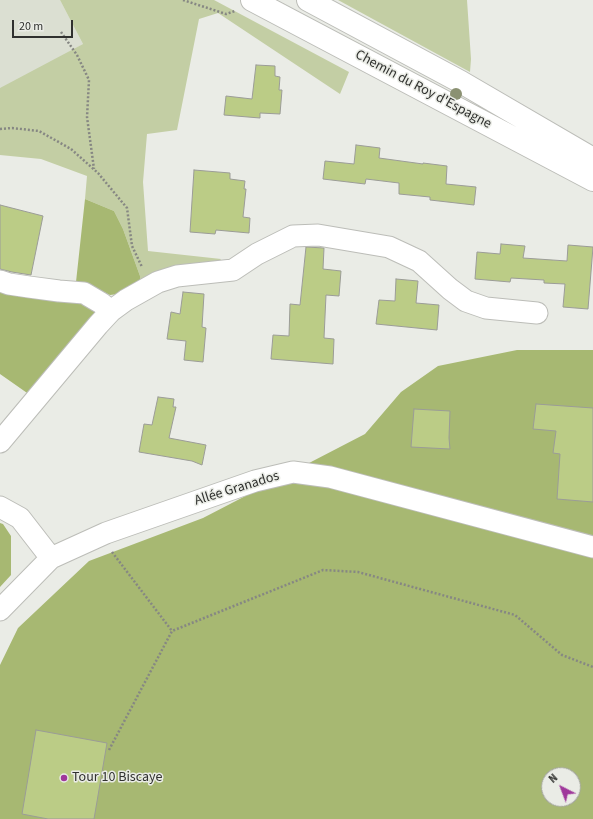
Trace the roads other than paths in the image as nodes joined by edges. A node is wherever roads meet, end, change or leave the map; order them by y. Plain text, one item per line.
1 (308, 0) edge
2 (255, 2) edge
3 (593, 159) edge
4 (593, 180) edge
5 (0, 281) edge
6 (111, 311) junction
7 (537, 313) dead end
8 (0, 442) edge
9 (0, 507) edge
10 (593, 547) edge
11 (51, 558) junction
12 (0, 610) edge

1 - 3 street, Chemin du Roy d'Espagne
2 - 4 street, Chemin du Roy d'Espagne
5 - 6 street
6 - 7 street
6 - 8 street
9 - 11 street
10 - 11 street, Allée Granados
11 - 12 street, Allée Granados

